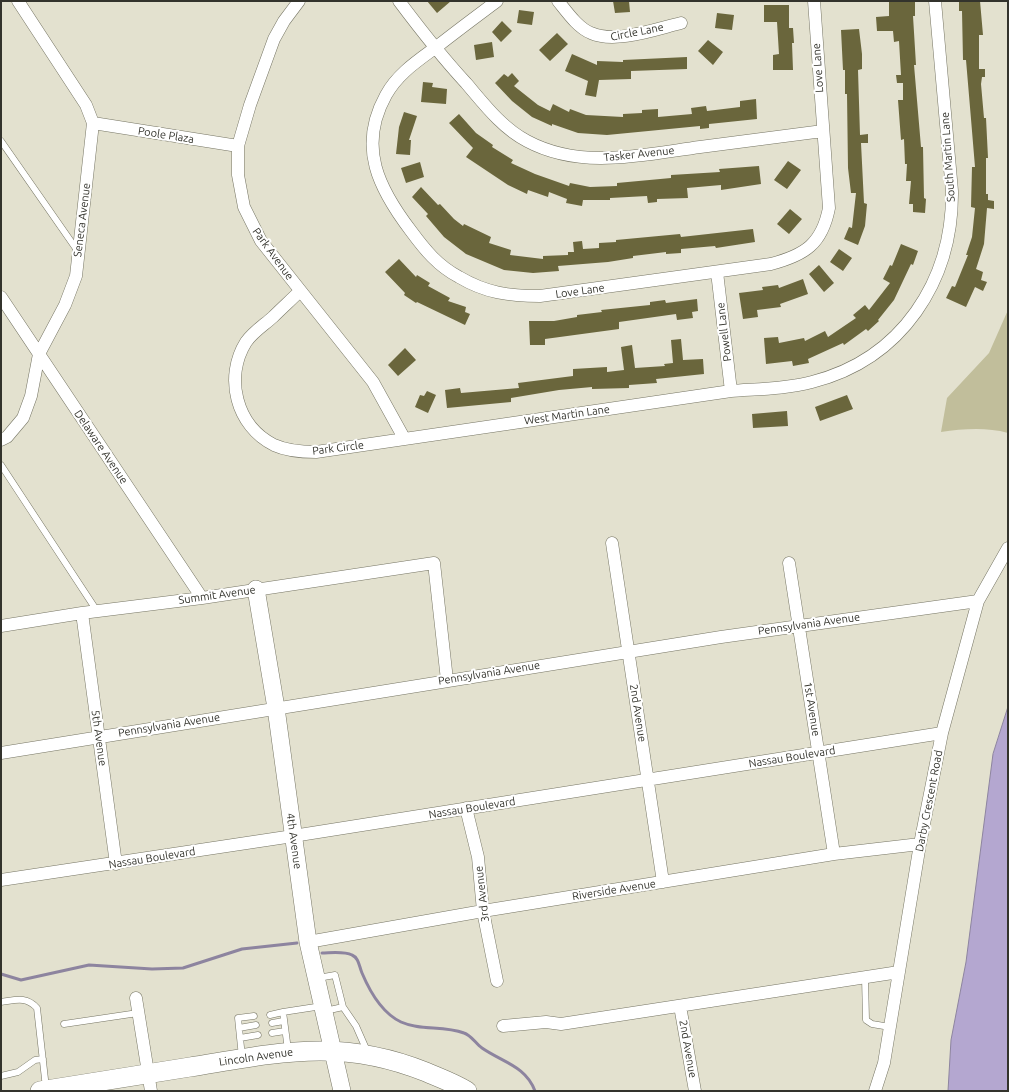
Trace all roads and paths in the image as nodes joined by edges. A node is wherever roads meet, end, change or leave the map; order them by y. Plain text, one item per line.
1 (18, 1) edge
2 (300, 1) edge
3 (399, 1) edge
4 (497, 1) edge
5 (558, 1) edge
6 (814, 1) edge
7 (935, 1) edge
8 (681, 23) dead end
9 (434, 48) junction
10 (93, 123) junction
11 (823, 131) junction
12 (1, 141) edge
13 (238, 146) junction
14 (78, 252) junction
15 (716, 272) junction
16 (300, 291) junction
17 (1, 297) edge
18 (39, 354) junction
19 (731, 391) junction
20 (404, 438) junction
21 (1, 440) edge
22 (1, 465) edge
23 (612, 543) dead end
24 (1008, 548) edge
25 (790, 563) dead end
26 (256, 589) junction
27 (202, 598) junction
28 (978, 600) junction
29 (97, 611) junction
30 (82, 613) junction
31 (799, 624) junction
32 (1, 626) edge
33 (628, 651) junction
34 (447, 680) junction
35 (276, 708) junction
36 (942, 733) junction
37 (98, 736) junction
38 (818, 752) junction
39 (1, 753) edge
40 (649, 779) junction
41 (466, 808) junction
42 (293, 836) junction
43 (920, 844) junction
44 (834, 854) junction
45 (116, 864) junction
46 (1, 880) edge
47 (663, 882) junction
48 (483, 912) junction
49 (308, 942) junction
50 (899, 972) junction
51 (865, 977) junction
52 (317, 978) junction
53 (497, 981) dead end
54 (136, 998) dead end
55 (1, 1002) edge
56 (680, 1006) junction
57 (343, 1007) junction
58 (324, 1008) junction
59 (283, 1012) junction
60 (138, 1013) junction
61 (270, 1015) dead end
62 (254, 1016) dead end
63 (284, 1021) junction
64 (272, 1022) dead end
65 (64, 1024) dead end
66 (256, 1025) dead end
67 (503, 1026) dead end
68 (890, 1027) junction
69 (239, 1028) junction
70 (286, 1031) junction
71 (272, 1033) dead end
72 (258, 1035) dead end
73 (240, 1038) junction
74 (334, 1050) junction
75 (289, 1052) junction
76 (369, 1055) junction
77 (243, 1058) junction
78 (43, 1059) junction
79 (1, 1076) edge
80 (150, 1082) edge
81 (43, 1090) edge
82 (342, 1091) edge
83 (467, 1091) edge
84 (695, 1091) edge
85 (875, 1091) edge

1 - 10 street, Seneca Avenue
2 - 13 street, Park Avenue
3 - 9 street, Tasker Avenue
4 - 9 street, Love Lane
5 - 8 street, Circle Lane
6 - 11 street, Love Lane
7 - 19 street, South Martin Lane
9 - 11 street, Tasker Avenue
9 - 15 street, Love Lane
10 - 13 street, Poole Plaza
10 - 14 street, Seneca Avenue
11 - 15 street, Love Lane
12 - 14 lane
13 - 16 street, Park Avenue
14 - 18 street, Seneca Avenue
15 - 19 street, Powell Lane
16 - 20 street, Park Avenue
16 - 20 street, Park Circle
17 - 18 street, Delaware Avenue
18 - 21 street, Seneca Avenue
18 - 27 street, Delaware Avenue
19 - 20 street, West Martin Lane
22 - 29 lane
23 - 33 street, 2nd Avenue
24 - 28 street, Darby Crescent Road
25 - 31 street, 1st Avenue
26 - 27 street, Summit Avenue
26 - 34 street, Summit Avenue
26 - 35 street, 4th Avenue
27 - 29 street, Summit Avenue
28 - 31 street, Pennsylvania Avenue
28 - 36 street, Darby Crescent Road
29 - 30 street, Summit Avenue
30 - 32 street, Summit Avenue
30 - 37 street, 5th Avenue
31 - 33 street, Pennsylvania Avenue
31 - 38 street, 1st Avenue
33 - 34 street, Pennsylvania Avenue
33 - 40 street, 2nd Avenue
34 - 35 street, Pennsylvania Avenue
35 - 37 street, Pennsylvania Avenue
35 - 42 street, 4th Avenue
36 - 38 street, Nassau Boulevard
36 - 43 street, Darby Crescent Road
37 - 39 street, Pennsylvania Avenue
37 - 45 street, 5th Avenue
38 - 40 street, Nassau Boulevard
38 - 44 street, 1st Avenue
40 - 41 street, Nassau Boulevard
40 - 47 street, 2nd Avenue
41 - 42 street, Nassau Boulevard
41 - 48 street, 3rd Avenue
42 - 45 street, Nassau Boulevard
42 - 49 street, 4th Avenue
43 - 44 street, Riverside Avenue
43 - 50 street, Darby Crescent Road
44 - 47 street, Riverside Avenue
45 - 46 street, Nassau Boulevard
47 - 48 street, Riverside Avenue
48 - 49 street, Riverside Avenue
48 - 53 street, 3rd Avenue
49 - 52 street, 4th Avenue
50 - 51 street
50 - 68 street, Darby Crescent Road
51 - 56 street
51 - 68 lane
52 - 57 lane
52 - 58 street, 4th Avenue
54 - 60 street
55 - 78 lane
56 - 67 street
56 - 84 street, 2nd Avenue
57 - 58 lane
57 - 76 lane
58 - 59 lane
58 - 74 street, 4th Avenue
59 - 61 lane
59 - 63 lane
60 - 65 lane
60 - 80 street
62 - 69 lane
63 - 64 lane
63 - 70 lane
66 - 69 lane
68 - 85 street, Darby Crescent Road
69 - 73 lane
70 - 71 lane
70 - 75 lane
72 - 73 lane
73 - 77 lane
74 - 75 main road, Lincoln Avenue
74 - 76 main road, Lincoln Avenue
74 - 82 street, 4th Avenue
75 - 77 main road, Lincoln Avenue
76 - 83 main road, Lincoln Avenue
77 - 80 main road, Lincoln Avenue
78 - 79 lane
78 - 81 lane
80 - 81 main road, Lincoln Avenue

